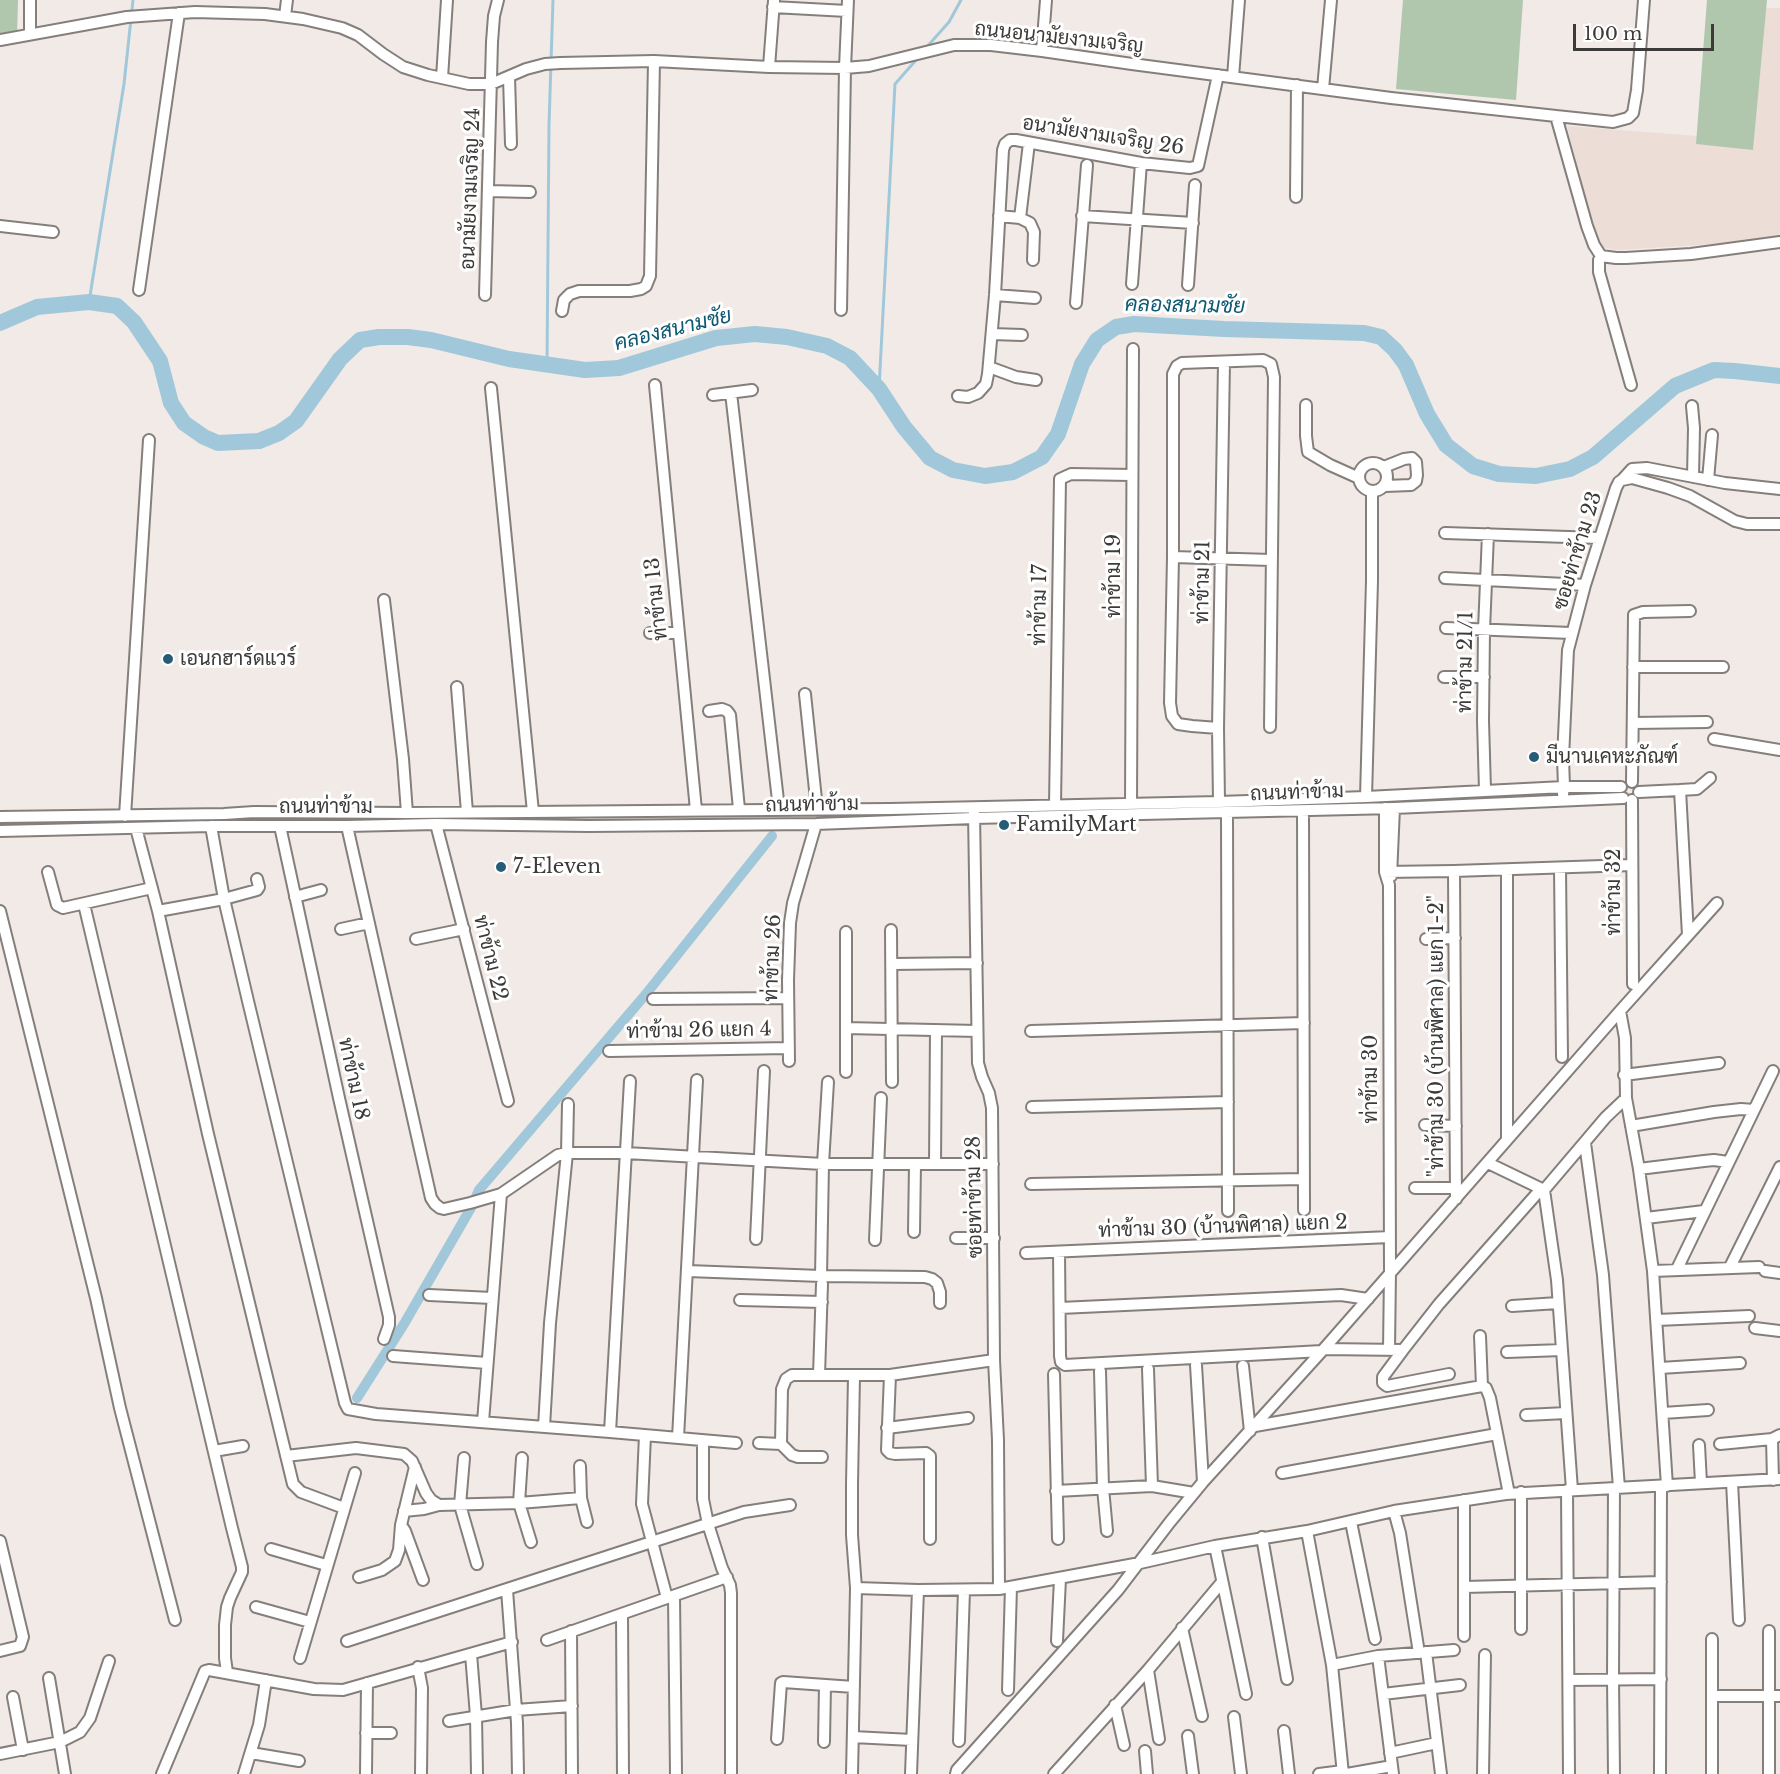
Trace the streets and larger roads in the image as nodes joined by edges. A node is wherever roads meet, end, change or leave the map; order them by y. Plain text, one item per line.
1 (30, 0) edge
2 (287, 0) edge
3 (447, 0) edge
4 (498, 0) edge
5 (1046, 0) edge
6 (1239, 0) edge
7 (1331, 0) edge
8 (1644, 0) edge
9 (774, 4) edge
10 (848, 6) edge
11 (179, 13) junction
12 (285, 16) junction
13 (30, 34) junction
14 (0, 41) edge
15 (1042, 51) junction
16 (654, 61) junction
17 (769, 67) junction
18 (845, 68) junction
19 (1218, 75) junction
20 (510, 77) junction
21 (1233, 77) junction
22 (442, 78) junction
23 (491, 84) junction
24 (1297, 85) junction
25 (1323, 89) junction
26 (1556, 116) junction
27 (1029, 143) junction
28 (511, 144) dead end
29 (1141, 163) junction
30 (1087, 165) dead end
31 (1195, 185) dead end
32 (489, 191) junction
33 (530, 192) dead end
34 (1296, 197) dead end
35 (999, 216) junction
36 (1082, 216) junction
37 (1020, 218) junction
38 (1136, 219) junction
39 (1193, 223) junction
40 (0, 226) edge
41 (53, 232) dead end
42 (1780, 242) edge
43 (1601, 255) junction
44 (1033, 260) dead end
45 (1132, 284) dead end
46 (1188, 285) dead end
47 (139, 290) dead end
48 (485, 295) dead end
49 (995, 295) junction
50 (1035, 298) dead end
51 (1076, 303) dead end
52 (841, 310) dead end
53 (562, 311) dead end
54 (992, 334) junction
55 (1022, 335) dead end
56 (1134, 349) dead end
57 (1224, 362) junction
58 (989, 367) junction
59 (1036, 380) dead end
60 (655, 385) dead end
61 (1631, 385) dead end
62 (491, 388) dead end
63 (752, 390) dead end
64 (731, 393) junction
65 (713, 395) dead end
66 (958, 396) dead end
67 (1306, 405) dead end
68 (1692, 406) dead end
69 (1712, 435) dead end
70 (149, 440) dead end
71 (1384, 467) junction
72 (1132, 475) junction
73 (1693, 477) junction
74 (1359, 478) junction
75 (1622, 480) junction
76 (1708, 480) junction
77 (1385, 486) junction
78 (1780, 489) edge
79 (1372, 492) junction
80 (1780, 524) edge
81 (1445, 533) dead end
82 (1488, 534) junction
83 (1599, 538) junction
84 (1173, 558) junction
85 (1221, 559) junction
86 (1271, 560) junction
87 (1445, 578) dead end
88 (1486, 580) junction
89 (1585, 585) junction
90 (384, 600) dead end
91 (1690, 611) dead end
92 (1446, 628) dead end
93 (1484, 630) junction
94 (650, 633) dead end
95 (679, 633) junction
96 (1572, 633) junction
97 (1633, 667) junction
98 (1723, 667) dead end
99 (1444, 677) dead end
100 (1484, 677) junction
101 (457, 687) dead end
102 (805, 694) dead end
103 (710, 711) dead end
104 (1707, 722) dead end
105 (1633, 723) junction
106 (1218, 728) junction
107 (1270, 728) dead end
108 (1714, 740) dead end
109 (1780, 750) edge
110 (1710, 778) dead end
111 (1564, 787) junction
112 (1485, 790) junction
113 (1680, 790) junction
114 (1629, 792) junction
115 (1366, 797) junction
116 (1219, 802) junction
117 (1562, 802) junction
118 (1131, 803) junction
119 (1055, 805) junction
120 (1390, 808) junction
121 (739, 809) junction
122 (779, 809) junction
123 (817, 809) junction
124 (696, 810) junction
125 (1303, 810) junction
126 (468, 812) junction
127 (533, 812) junction
128 (581, 812) junction
129 (974, 812) junction
130 (407, 813) junction
131 (1227, 813) junction
132 (125, 816) junction
133 (0, 817) edge
134 (436, 824) junction
135 (816, 824) junction
136 (211, 826) junction
137 (280, 826) junction
138 (347, 826) junction
139 (581, 826) junction
140 (136, 828) junction
141 (0, 831) edge
142 (1632, 865) junction
143 (1560, 868) junction
144 (1507, 870) junction
145 (1454, 871) junction
146 (48, 872) dead end
147 (1389, 872) junction
148 (257, 879) dead end
149 (152, 888) junction
150 (321, 890) dead end
151 (295, 897) junction
152 (224, 898) junction
153 (1717, 903) dead end
154 (84, 904) junction
155 (0, 911) edge
156 (158, 911) junction
157 (369, 924) junction
158 (341, 929) dead end
159 (464, 929) junction
160 (891, 930) dead end
161 (846, 932) dead end
162 (1688, 935) junction
163 (1455, 938) junction
164 (416, 939) dead end
165 (1426, 939) dead end
166 (977, 963) junction
167 (892, 964) junction
168 (1633, 984) dead end
169 (788, 998) junction
170 (653, 999) dead end
171 (1620, 1011) junction
172 (1304, 1023) junction
173 (1227, 1026) junction
174 (846, 1028) junction
175 (892, 1029) junction
176 (936, 1029) junction
177 (977, 1031) junction
178 (1031, 1031) dead end
179 (789, 1048) junction
180 (609, 1051) dead end
181 (1562, 1057) dead end
182 (789, 1062) dead end
183 (1719, 1064) dead end
184 (764, 1071) dead end
185 (1773, 1071) dead end
186 (846, 1072) dead end
187 (1624, 1075) junction
188 (698, 1080) dead end
189 (630, 1081) dead end
190 (828, 1082) dead end
191 (892, 1082) dead end
192 (881, 1098) dead end
193 (1626, 1098) junction
194 (508, 1101) dead end
195 (1228, 1102) junction
196 (568, 1104) dead end
197 (1032, 1107) dead end
198 (1754, 1110) junction
199 (1425, 1125) dead end
200 (1456, 1126) junction
201 (1631, 1126) junction
202 (1507, 1140) junction
203 (1584, 1143) junction
204 (567, 1153) junction
205 (626, 1153) junction
206 (694, 1157) junction
207 (760, 1160) junction
208 (1728, 1162) junction
209 (1488, 1163) junction
210 (823, 1164) junction
211 (915, 1164) junction
212 (935, 1164) junction
213 (993, 1164) junction
214 (878, 1165) junction
215 (1780, 1167) edge
216 (1639, 1170) junction
217 (1228, 1179) junction
218 (1303, 1179) junction
219 (1030, 1185) dead end
220 (1415, 1188) dead end
221 (1542, 1190) junction
222 (501, 1194) junction
223 (1456, 1194) junction
224 (1304, 1210) dead end
225 (1228, 1211) dead end
226 (1704, 1211) junction
227 (1646, 1218) junction
228 (914, 1232) dead end
229 (1390, 1237) junction
230 (956, 1238) dead end
231 (994, 1238) junction
232 (756, 1239) dead end
233 (875, 1240) dead end
234 (1059, 1252) junction
235 (1026, 1253) dead end
236 (1730, 1267) junction
237 (1677, 1269) junction
238 (688, 1271) junction
239 (1653, 1271) junction
240 (1390, 1272) junction
241 (1780, 1273) edge
242 (822, 1280) junction
243 (429, 1295) dead end
244 (492, 1298) junction
245 (1368, 1299) junction
246 (740, 1300) dead end
247 (822, 1302) junction
248 (940, 1303) dead end
249 (1558, 1303) junction
250 (1512, 1306) dead end
251 (1060, 1308) junction
252 (1749, 1316) dead end
253 (1657, 1320) junction
254 (1755, 1328) dead end
255 (1780, 1331) edge
256 (1480, 1336) dead end
257 (384, 1339) dead end
258 (1323, 1350) junction
259 (1389, 1350) junction
260 (1403, 1350) junction
261 (1562, 1350) junction
262 (1507, 1352) dead end
263 (393, 1356) dead end
264 (994, 1360) junction
265 (1740, 1363) dead end
266 (487, 1364) junction
267 (1196, 1365) dead end
268 (1243, 1366) dead end
269 (1660, 1368) junction
270 (1148, 1369) dead end
271 (1100, 1371) dead end
272 (1054, 1374) dead end
273 (1449, 1374) dead end
274 (819, 1375) junction
275 (890, 1375) junction
276 (854, 1376) junction
277 (1482, 1386) junction
278 (1708, 1410) dead end
279 (1566, 1413) junction
280 (1663, 1413) junction
281 (1526, 1415) dead end
282 (968, 1418) dead end
283 (483, 1422) junction
284 (544, 1427) junction
285 (887, 1428) junction
286 (1253, 1429) junction
287 (610, 1432) junction
288 (1497, 1434) junction
289 (645, 1435) junction
290 (1776, 1437) edge
291 (678, 1438) junction
292 (703, 1441) junction
293 (736, 1443) dead end
294 (759, 1443) dead end
295 (781, 1443) junction
296 (1720, 1444) dead end
297 (1699, 1445) dead end
298 (243, 1446) dead end
299 (214, 1451) junction
300 (286, 1456) junction
301 (822, 1457) dead end
302 (464, 1458) dead end
303 (522, 1458) dead end
304 (580, 1466) dead end
305 (415, 1467) junction
306 (355, 1473) dead end
307 (1282, 1473) dead end
308 (1777, 1479) edge
309 (1203, 1482) junction
310 (1732, 1482) junction
311 (1701, 1484) junction
312 (1152, 1486) junction
313 (1664, 1486) junction
314 (1103, 1488) junction
315 (1616, 1488) junction
316 (1569, 1490) junction
317 (1056, 1491) junction
318 (1521, 1492) junction
319 (1194, 1493) junction
320 (1509, 1494) junction
321 (581, 1498) junction
322 (1464, 1500) junction
323 (519, 1503) junction
324 (439, 1505) junction
325 (460, 1505) junction
326 (790, 1505) dead end
327 (344, 1508) junction
328 (404, 1511) junction
329 (1394, 1511) junction
330 (1351, 1521) junction
331 (587, 1522) dead end
332 (708, 1524) junction
333 (401, 1525) junction
334 (1107, 1531) dead end
335 (1307, 1531) junction
336 (1262, 1537) junction
337 (930, 1539) dead end
338 (1058, 1539) dead end
339 (0, 1541) edge
340 (531, 1542) dead end
341 (652, 1542) junction
342 (1215, 1546) junction
343 (271, 1549) dead end
344 (1140, 1563) junction
345 (477, 1564) dead end
346 (326, 1565) junction
347 (4, 1575) edge
348 (359, 1577) dead end
349 (727, 1577) junction
350 (1060, 1579) junction
351 (423, 1580) dead end
352 (1222, 1582) junction
353 (1661, 1582) junction
354 (1614, 1583) junction
355 (1567, 1584) junction
356 (1521, 1586) junction
357 (1011, 1587) junction
358 (1465, 1587) junction
359 (856, 1588) junction
360 (999, 1589) junction
361 (507, 1590) junction
362 (918, 1590) junction
363 (964, 1590) junction
364 (670, 1597) junction
365 (256, 1607) dead end
366 (622, 1614) junction
367 (175, 1620) dead end
368 (1738, 1620) dead end
369 (310, 1622) junction
370 (1182, 1628) junction
371 (1521, 1629) dead end
372 (1769, 1631) dead end
373 (571, 1632) junction
374 (1464, 1636) dead end
375 (1712, 1639) dead end
376 (547, 1640) dead end
377 (1375, 1640) dead end
378 (347, 1641) dead end
379 (1057, 1641) dead end
380 (512, 1642) junction
381 (1454, 1650) dead end
382 (0, 1651) edge
383 (1422, 1652) junction
384 (471, 1654) junction
385 (1485, 1655) dead end
386 (1378, 1656) junction
387 (300, 1658) dead end
388 (109, 1661) dead end
389 (1332, 1665) junction
390 (418, 1668) junction
391 (1148, 1670) junction
392 (227, 1672) junction
393 (49, 1678) dead end
394 (1287, 1679) dead end
395 (1613, 1679) junction
396 (1661, 1679) junction
397 (266, 1680) junction
398 (1569, 1680) junction
399 (367, 1683) junction
400 (825, 1685) junction
401 (1460, 1685) dead end
402 (854, 1687) junction
403 (1430, 1688) junction
404 (1008, 1690) dead end
405 (1246, 1694) dead end
406 (1383, 1694) junction
407 (1712, 1696) junction
408 (1775, 1696) edge
409 (13, 1697) dead end
410 (1115, 1705) junction
411 (572, 1706) junction
412 (516, 1710) junction
413 (476, 1716) junction
414 (1202, 1716) dead end
415 (1234, 1717) dead end
416 (449, 1721) dead end
417 (1284, 1731) dead end
418 (366, 1733) junction
419 (391, 1733) dead end
420 (1188, 1736) dead end
421 (852, 1737) junction
422 (777, 1739) dead end
423 (1159, 1739) dead end
424 (912, 1740) junction
425 (959, 1741) dead end
426 (60, 1742) junction
427 (824, 1742) dead end
428 (1437, 1743) junction
429 (1124, 1745) dead end
430 (23, 1750) junction
431 (1144, 1751) dead end
432 (251, 1753) junction
433 (1390, 1753) junction
434 (0, 1754) edge
435 (299, 1761) dead end
436 (1392, 1770) edge
437 (1344, 1773) edge
438 (65, 1774) edge
439 (162, 1774) edge
440 (244, 1774) edge
441 (366, 1774) edge
442 (421, 1774) edge
443 (477, 1774) edge
444 (518, 1774) edge
445 (572, 1774) edge
446 (623, 1774) edge
447 (676, 1774) edge
448 (731, 1774) edge
449 (852, 1774) edge
450 (911, 1774) edge
451 (956, 1774) edge
452 (1054, 1774) edge
453 (1147, 1774) edge
454 (1193, 1774) edge
455 (1241, 1774) edge
456 (1289, 1774) edge
457 (1319, 1774) edge
458 (1441, 1774) edge
459 (1483, 1774) edge
460 (1569, 1774) edge
461 (1614, 1774) edge
462 (1660, 1774) edge
463 (1712, 1774) edge
464 (1769, 1774) edge

1 - 13 street
2 - 12 street
3 - 22 street
4 - 23 street, อนามัยงามเจริญ 24
5 - 15 street
6 - 21 street
7 - 25 street
8 - 26 street, ถนนอนามัยงามเจริญ
9 - 10 street
9 - 17 street
10 - 18 street
11 - 12 street, ถนนอนามัยงามเจริญ
11 - 13 street, ถนนอนามัยงามเจริญ
11 - 47 street
12 - 22 street, ถนนอนามัยงามเจริญ
13 - 14 street, ถนนอนามัยงามเจริญ
15 - 18 street, ถนนอนามัยงามเจริญ
15 - 19 street, ถนนอนามัยงามเจริญ
16 - 17 street, ถนนอนามัยงามเจริญ
16 - 20 street, ถนนอนามัยงามเจริญ
16 - 53 street
17 - 18 street, ถนนอนามัยงามเจริญ
18 - 52 street
19 - 21 street, ถนนอนามัยงามเจริญ
19 - 29 street, อนามัยงามเจริญ 26
20 - 23 street, ถนนอนามัยงามเจริญ
20 - 28 street
21 - 24 street, ถนนอนามัยงามเจริญ
22 - 23 street, ถนนอนามัยงามเจริญ
23 - 32 street, อนามัยงามเจริญ 24
24 - 25 street, ถนนอนามัยงามเจริญ
24 - 34 street
25 - 26 street, ถนนอนามัยงามเจริญ
26 - 43 street
27 - 29 street, อนามัยงามเจริญ 26
27 - 35 street, อนามัยงามเจริญ 26
27 - 37 street
29 - 38 street
30 - 36 street
31 - 39 street
32 - 33 street
32 - 48 street, อนามัยงามเจริญ 24
35 - 37 street
35 - 49 street, อนามัยงามเจริญ 26
36 - 38 street
36 - 51 street
37 - 44 street
38 - 39 street
38 - 45 street
39 - 46 street
40 - 41 street
42 - 43 street
43 - 61 street
49 - 50 street
49 - 54 street, อนามัยงามเจริญ 26
54 - 55 street
54 - 58 street, อนามัยงามเจริญ 26
56 - 72 street, ท่าข้าม 19
57 - 84 street
57 - 85 street, ท่าข้าม 21
57 - 86 street
58 - 59 street
58 - 66 street, อนามัยงามเจริญ 26
60 - 95 street, ท่าข้าม 13
62 - 127 street
63 - 64 street
64 - 65 street
64 - 122 street
67 - 74 street
68 - 73 street
69 - 76 street
70 - 132 street
71 - 74 street
71 - 77 street
71 - 77 street
72 - 118 street, ท่าข้าม 19
72 - 119 street, ท่าข้าม 17
73 - 75 street
73 - 76 street
74 - 79 street
75 - 80 street, ซอยท่าข้าม 23
75 - 83 street, ซอยท่าข้าม 23
76 - 78 street
77 - 79 street
79 - 115 street
81 - 82 street
82 - 83 street
82 - 88 street, ท่าข้าม 21/1
83 - 89 street, ซอยท่าข้าม 23
84 - 85 street
84 - 106 street
85 - 86 street
85 - 106 street, ท่าข้าม 21
86 - 107 street
87 - 88 street
88 - 89 street
88 - 93 street, ท่าข้าม 21/1
89 - 96 street, ซอยท่าข้าม 23
90 - 130 street
91 - 97 street, ท่าข้าม 32
92 - 93 street
93 - 96 street
93 - 100 street, ท่าข้าม 21/1
94 - 95 street
95 - 124 street, ท่าข้าม 13
96 - 111 street, ซอยท่าข้าม 23
97 - 98 street
97 - 105 street, ท่าข้าม 32
99 - 100 street
100 - 112 street, ท่าข้าม 21/1
101 - 126 street
102 - 123 street
103 - 121 street
104 - 105 street
105 - 114 street, ท่าข้าม 32
106 - 116 street, ท่าข้าม 21
108 - 109 street
110 - 113 street
111 - 112 street, ถนนท่าข้าม
111 - 114 street, ถนนท่าข้าม
111 - 117 street, ซอยท่าข้าม 23
112 - 115 street, ถนนท่าข้าม
113 - 114 street
113 - 162 street
114 - 117 street, ถนนท่าข้าม
114 - 142 street, ท่าข้าม 32
115 - 116 street, ถนนท่าข้าม
116 - 118 street, ถนนท่าข้าม
117 - 120 street, ถนนท่าข้าม
118 - 119 street, ถนนท่าข้าม
119 - 129 street, ถนนท่าข้าม
120 - 125 street, ถนนท่าข้าม
120 - 147 street, ท่าข้าม 30
121 - 122 street, ถนนท่าข้าม
121 - 124 street, ถนนท่าข้าม
122 - 123 street, ถนนท่าข้าม
123 - 129 street, ถนนท่าข้าม
124 - 128 street, ถนนท่าข้าม
125 - 131 street, ถนนท่าข้าม
125 - 172 street
126 - 127 street, ถนนท่าข้าม
126 - 130 street, ถนนท่าข้าม
127 - 128 street, ถนนท่าข้าม
128 - 139 street
129 - 131 street, ถนนท่าข้าม
129 - 135 street, ถนนท่าข้าม
129 - 166 street, ซอยท่าข้าม 28
130 - 132 street, ถนนท่าข้าม
131 - 173 street
132 - 133 street, ถนนท่าข้าม
134 - 138 street, ถนนท่าข้าม
134 - 139 street, ถนนท่าข้าม
134 - 159 street, ท่าข้าม 22
135 - 139 street, ถนนท่าข้าม
135 - 169 street, ท่าข้าม 26
136 - 137 street, ถนนท่าข้าม
136 - 140 street, ถนนท่าข้าม
136 - 152 street
137 - 138 street, ถนนท่าข้าม
137 - 151 street, ท่าข้าม 18
138 - 157 street
140 - 141 street, ถนนท่าข้าม
140 - 149 street
142 - 143 street
142 - 168 street, ท่าข้าม 32
143 - 144 street
143 - 181 street
144 - 145 street
144 - 202 street
145 - 147 street
145 - 163 street, "ท่าข้าม 30 (บ้านพิศาล) แยก 1-2"
146 - 154 street
147 - 229 street, ท่าข้าม 30
148 - 152 street
149 - 154 street
149 - 156 street
150 - 151 street
151 - 257 street, ท่าข้าม 18
152 - 156 street
152 - 283 street
153 - 162 street
154 - 299 street
155 - 367 street
156 - 300 street
157 - 158 street
157 - 222 street
159 - 164 street
159 - 194 street, ท่าข้าม 22
160 - 167 street
161 - 174 street
162 - 171 street
163 - 165 street
163 - 200 street, "ท่าข้าม 30 (บ้านพิศาล) แยก 1-2"
166 - 167 street
166 - 177 street, ซอยท่าข้าม 28
167 - 175 street
169 - 170 street
169 - 179 street, ท่าข้าม 26
171 - 187 street
171 - 202 street
172 - 173 street
172 - 218 street
173 - 178 street
173 - 195 street
174 - 175 street
174 - 186 street
175 - 176 street
175 - 191 street
176 - 177 street
176 - 212 street
177 - 213 street, ซอยท่าข้าม 28
179 - 180 street, ท่าข้าม 26 แยก 4
179 - 182 street, ท่าข้าม 26
183 - 187 street
184 - 207 street
185 - 198 street
187 - 193 street
188 - 206 street
189 - 205 street
190 - 210 street
192 - 214 street
193 - 201 street
193 - 203 street
195 - 197 street
195 - 217 street
196 - 204 street
198 - 201 street
198 - 208 street
199 - 200 street
200 - 223 street, "ท่าข้าม 30 (บ้านพิศาล) แยก 1-2"
201 - 216 street
202 - 209 street
203 - 221 street
203 - 315 street
204 - 205 street
204 - 222 street
204 - 284 street
205 - 206 street
205 - 287 street
206 - 207 street
206 - 238 street
207 - 210 street
207 - 232 street
208 - 216 street
208 - 226 street
209 - 221 street
209 - 223 street
210 - 214 street
210 - 242 street
211 - 212 street
211 - 214 street
211 - 228 street
212 - 213 street
213 - 231 street, ซอยท่าข้าม 28
214 - 233 street
215 - 236 street
216 - 227 street
217 - 218 street
217 - 219 street
217 - 225 street
218 - 224 street
220 - 223 street
221 - 249 street
221 - 260 street
222 - 244 street
223 - 240 street
226 - 227 street
226 - 237 street
227 - 239 street
229 - 234 street, ท่าข้าม 30 (บ้านพิศาล) แยก 2
229 - 240 street, ท่าข้าม 30
230 - 231 street
231 - 264 street, ซอยท่าข้าม 28
234 - 235 street, ท่าข้าม 30 (บ้านพิศาล) แยก 2
234 - 251 street
236 - 237 street
236 - 241 street
237 - 239 street
238 - 242 street
238 - 291 street
239 - 253 street
240 - 245 street
240 - 259 street, ท่าข้าม 30
242 - 247 street
242 - 248 street
243 - 244 street
244 - 266 street
245 - 251 street
245 - 258 street
246 - 247 street
247 - 274 street
249 - 250 street
249 - 261 street
251 - 258 street
252 - 253 street
253 - 269 street
254 - 255 street
256 - 277 street
258 - 259 street
258 - 286 street
259 - 260 street
260 - 273 street
261 - 262 street
261 - 279 street
263 - 266 street
264 - 275 street
264 - 360 street, ซอยท่าข้าม 28
265 - 269 street
266 - 283 street
267 - 309 street
268 - 286 street
269 - 280 street
270 - 312 street
271 - 314 street
272 - 317 street
274 - 276 street
274 - 295 street
275 - 276 street
275 - 285 street
276 - 359 street
277 - 286 street
277 - 288 street
278 - 280 street
279 - 281 street
279 - 316 street
280 - 313 street
282 - 285 street
283 - 284 street
284 - 287 street
285 - 337 street
286 - 309 street
287 - 289 street
288 - 307 street
288 - 320 street
289 - 291 street
289 - 341 street
290 - 296 street
290 - 308 street
291 - 292 street
292 - 293 street
292 - 332 street
294 - 295 street
295 - 301 street
297 - 311 street
298 - 299 street
299 - 392 street
300 - 305 street
300 - 327 street
302 - 325 street
303 - 323 street
304 - 321 street
305 - 324 street
305 - 328 street
306 - 327 street
308 - 310 street
309 - 319 street
310 - 311 street
310 - 368 street
311 - 313 street
312 - 314 street
312 - 319 street
313 - 315 street
313 - 353 street
314 - 317 street
314 - 334 street
315 - 316 street
315 - 354 street
316 - 318 street
316 - 355 street
317 - 338 street
318 - 320 street
318 - 356 street
319 - 344 street
320 - 322 street
321 - 323 street
321 - 331 street
322 - 329 street
322 - 358 street
323 - 325 street
323 - 340 street
324 - 325 street
324 - 328 street
325 - 345 street
326 - 332 street
327 - 346 street
328 - 333 street
329 - 330 street
329 - 383 street
330 - 335 street
330 - 377 street
332 - 341 street
332 - 349 street
333 - 348 street
333 - 351 street
335 - 336 street
335 - 389 street
336 - 342 street
336 - 394 street
339 - 347 street
341 - 361 street
341 - 364 street
342 - 344 street
342 - 352 street
343 - 346 street
344 - 350 street
344 - 451 street
346 - 369 street
347 - 382 street
349 - 364 street
349 - 448 street
350 - 357 street
350 - 379 street
352 - 370 street
352 - 405 street
353 - 354 street
353 - 396 street
354 - 355 street
354 - 395 street
355 - 356 street
355 - 398 street
356 - 358 street
356 - 371 street
357 - 360 street
357 - 404 street
358 - 374 street
359 - 362 street
359 - 402 street
360 - 363 street
361 - 378 street
361 - 380 street
362 - 363 street
362 - 424 street
363 - 425 street
364 - 366 street
364 - 447 street
365 - 369 street
366 - 373 street
366 - 446 street
369 - 387 street
370 - 391 street
370 - 414 street
372 - 408 street
373 - 376 street
373 - 411 street
375 - 407 street
380 - 384 street
380 - 412 street
381 - 383 street
383 - 386 street
383 - 403 street
384 - 390 street
384 - 413 street
385 - 459 street
386 - 389 street
386 - 406 street
388 - 426 street
389 - 437 street
390 - 399 street
390 - 442 street
391 - 410 street
391 - 423 street
392 - 397 street
392 - 439 street
393 - 426 street
395 - 396 street
395 - 398 street
395 - 461 street
396 - 462 street
397 - 399 street
397 - 432 street
398 - 460 street
399 - 418 street
400 - 402 street
400 - 422 street
400 - 427 street
401 - 403 street
402 - 421 street
403 - 406 street
403 - 428 street
406 - 433 street
407 - 408 street
407 - 463 street
408 - 464 street
409 - 430 street
410 - 429 street
410 - 452 street
411 - 412 street
411 - 445 street
412 - 413 street
412 - 444 street
413 - 416 street
413 - 443 street
415 - 455 street
417 - 456 street
418 - 419 street
418 - 441 street
420 - 454 street
421 - 424 street
421 - 449 street
424 - 450 street
426 - 430 street
426 - 438 street
428 - 433 street
428 - 458 street
430 - 434 street
431 - 453 street
432 - 435 street
432 - 440 street
433 - 436 street
436 - 437 street
437 - 457 street

